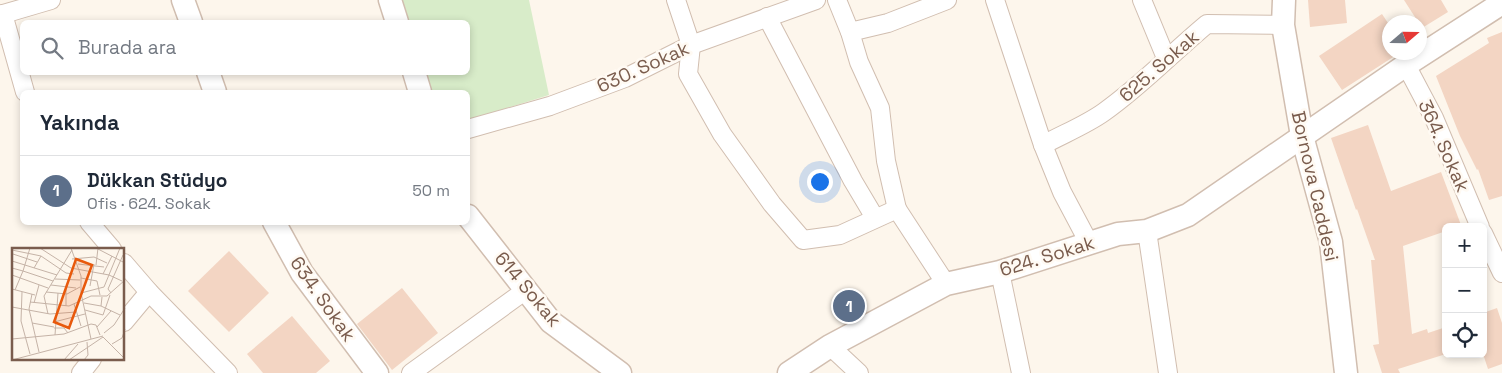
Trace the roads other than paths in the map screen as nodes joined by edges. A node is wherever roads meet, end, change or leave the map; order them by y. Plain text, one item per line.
1 (51, 0) edge
2 (183, 0) edge
3 (390, 0) edge
4 (676, 0) edge
5 (816, 0) edge
6 (837, 0) edge
7 (947, 0) edge
8 (995, 0) edge
9 (1142, 0) edge
10 (1284, 0) edge
11 (1502, 3) edge
12 (2, 14) edge
13 (767, 17) junction
14 (190, 20) edge
15 (396, 20) edge
16 (1284, 25) junction
17 (850, 32) junction
18 (691, 46) junction
19 (1166, 58) junction
20 (1406, 65) junction
21 (20, 72) edge
22 (21, 75) edge
23 (209, 75) edge
24 (415, 75) edge
25 (25, 90) edge
26 (215, 90) edge
27 (419, 90) edge
28 (470, 128) edge
29 (1302, 136) junction
30 (1043, 145) junction
31 (897, 209) junction
32 (875, 218) junction
33 (470, 219) edge
34 (1478, 223) edge
35 (92, 225) edge
36 (276, 225) edge
37 (1147, 231) junction
38 (1487, 241) edge
39 (1089, 243) junction
40 (111, 248) edge
41 (125, 263) edge
42 (1000, 272) junction
43 (1502, 273) edge
44 (946, 284) junction
45 (526, 290) junction
46 (149, 292) junction
47 (125, 321) edge
48 (830, 346) junction
49 (91, 360) edge
50 (81, 373) edge
51 (228, 373) edge
52 (377, 373) edge
53 (410, 373) edge
54 (620, 373) edge
55 (789, 373) edge
56 (859, 373) edge
57 (1021, 373) edge
58 (1168, 373) edge
59 (1346, 373) edge

1 - 12 street
2 - 14 street
3 - 15 street
4 - 18 street
5 - 13 street, 630. Sokak
6 - 17 street
7 - 17 street
8 - 30 street
9 - 19 street
10 - 16 street, Bornova Caddesi
11 - 20 street, 624. Sokak
12 - 21 street
13 - 18 street, 630. Sokak
13 - 32 street
16 - 19 street, 625. Sokak
16 - 29 street, Bornova Caddesi
17 - 31 street
18 - 28 street, 630. Sokak
18 - 32 street
19 - 30 street, 625. Sokak
20 - 29 street, 624. Sokak
20 - 34 street, 364. Sokak
22 - 25 street
23 - 26 street
24 - 27 street
29 - 37 street, 624. Sokak
29 - 59 street, Bornova Caddesi
30 - 39 street
31 - 32 street
31 - 44 street
33 - 45 street, 614 Sokak
35 - 40 street
36 - 52 street, 634. Sokak
37 - 39 street, 624. Sokak
37 - 58 street
38 - 43 street
39 - 42 street, 624. Sokak
41 - 46 street
42 - 44 street, 624. Sokak
42 - 57 street
44 - 48 street, 624. Sokak
45 - 53 street
45 - 54 street, 614 Sokak
46 - 47 street
46 - 51 street
48 - 55 street, 624. Sokak
48 - 56 street
49 - 50 street

